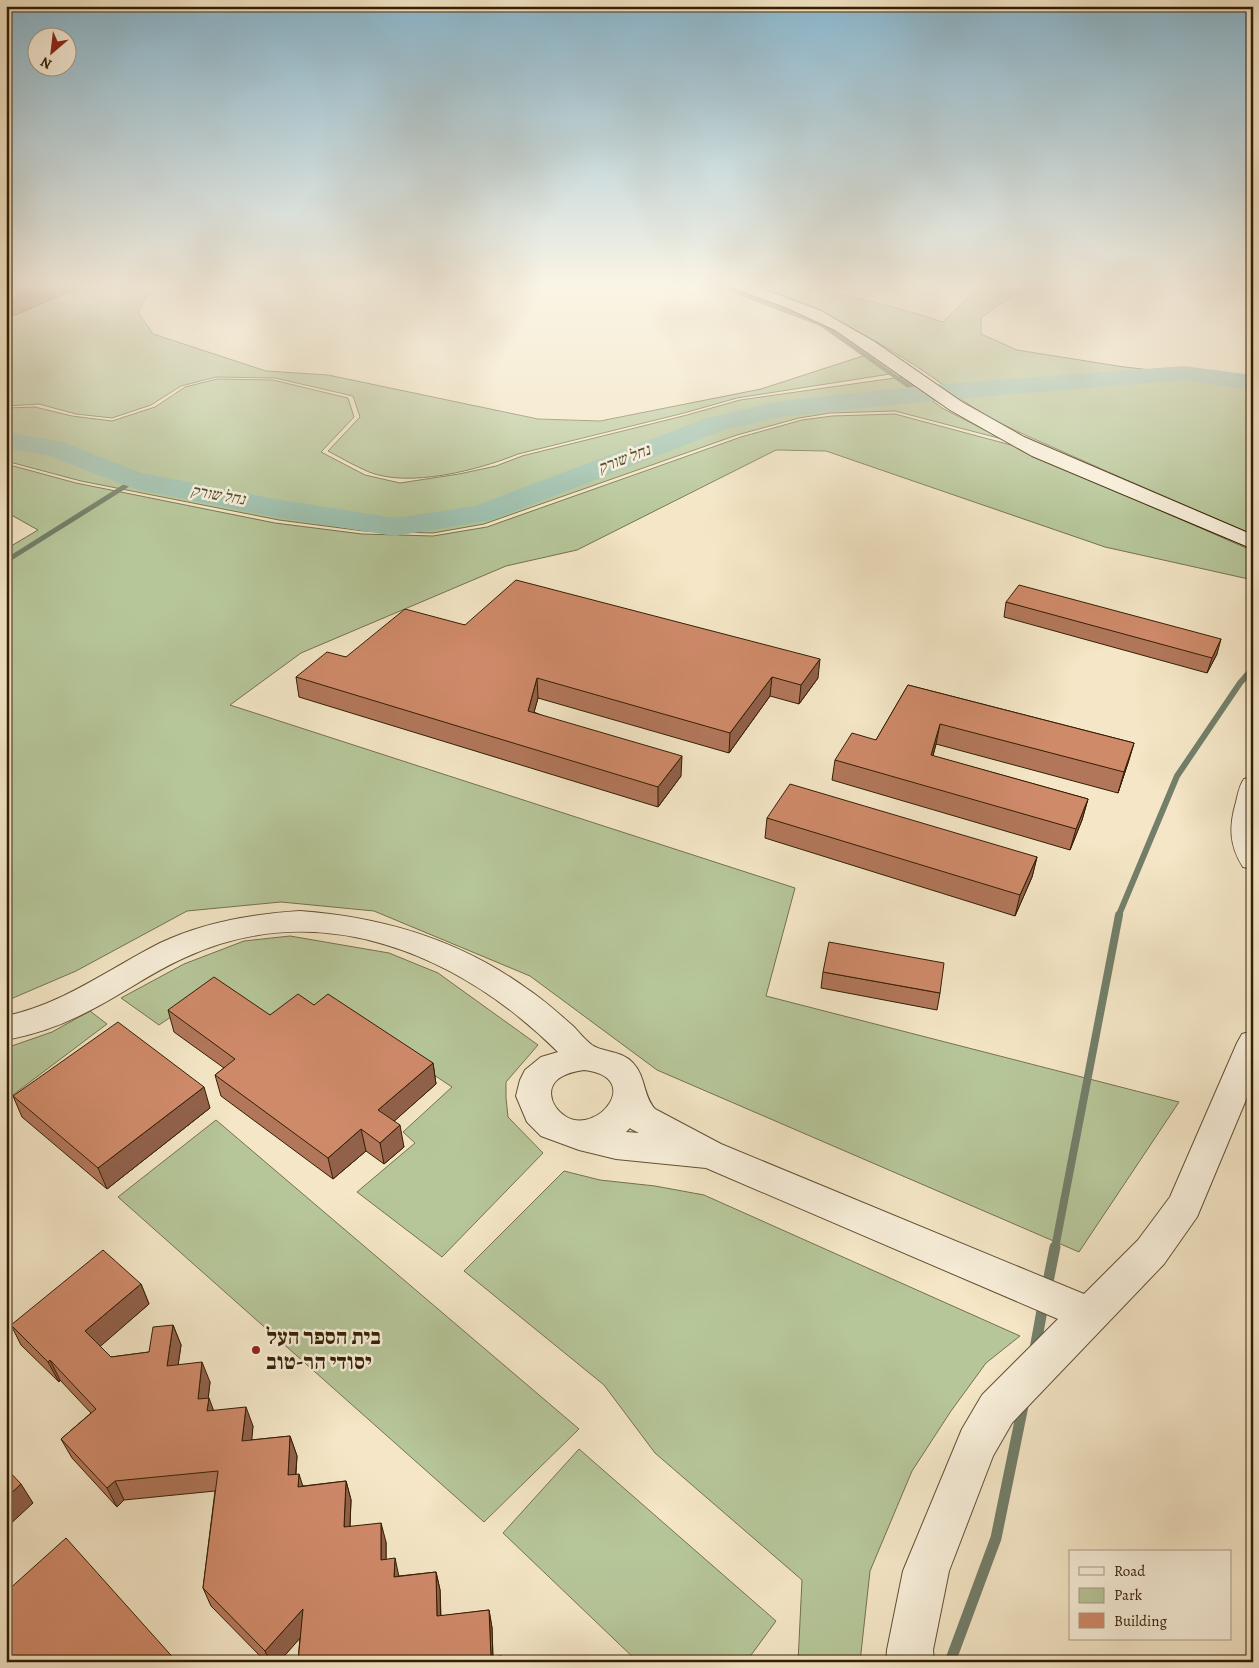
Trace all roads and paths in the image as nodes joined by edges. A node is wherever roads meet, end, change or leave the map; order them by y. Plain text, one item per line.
1 (895, 363) edge
2 (1253, 543) edge
3 (1253, 785) edge
4 (1253, 860) edge
5 (6, 1028) edge
6 (1253, 1043) edge
7 (584, 1057) junction
8 (630, 1097) junction
9 (559, 1130) junction
10 (709, 1154) junction
11 (1089, 1314) junction
12 (910, 1662) edge

1 - 2 street
3 - 4 street
5 - 7 street
6 - 11 street
7 - 8 street
7 - 9 street
8 - 9 street
8 - 10 street
9 - 10 street
10 - 11 street
11 - 12 street

